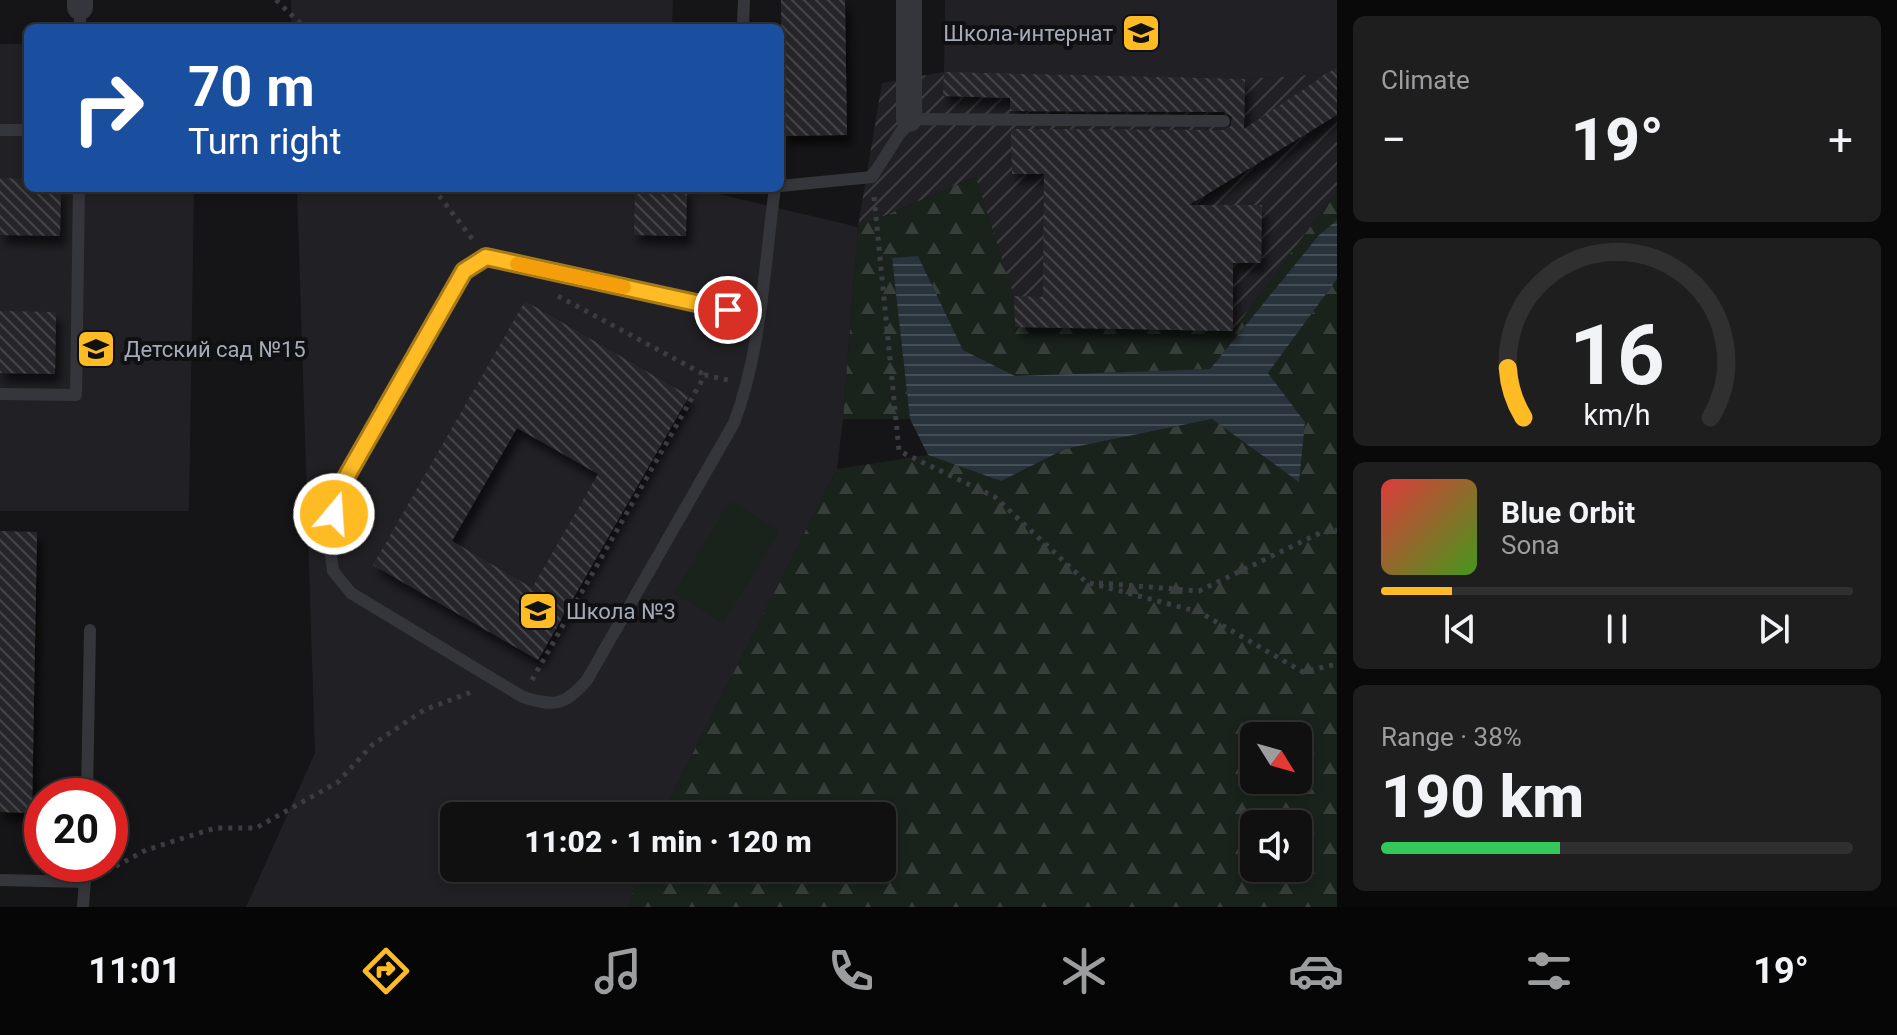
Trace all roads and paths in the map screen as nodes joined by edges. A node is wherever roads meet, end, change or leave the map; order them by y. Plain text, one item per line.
1 (276, 0) edge
2 (744, 0) edge
3 (909, 0) edge
4 (301, 24) edge
5 (743, 24) edge
6 (909, 119) junction
7 (1224, 121) dead end
8 (0, 130) edge
9 (24, 130) edge
10 (872, 177) junction
11 (784, 186) edge
12 (79, 192) edge
13 (436, 192) edge
14 (776, 192) edge
15 (486, 257) junction
16 (555, 294) dead end
17 (759, 317) junction
18 (705, 375) junction
19 (749, 385) junction
20 (0, 394) edge
21 (1337, 530) edge
22 (1086, 582) junction
23 (90, 630) dead end
24 (1337, 662) edge
25 (497, 682) junction
26 (523, 697) junction
27 (87, 778) edge
28 (128, 859) edge
29 (0, 880) edge
30 (24, 881) edge
31 (85, 882) edge
32 (83, 907) edge

1 - 4 path
2 - 5 lane
3 - 6 street
6 - 7 lane
6 - 10 lane
8 - 9 lane
10 - 11 lane
10 - 22 path
12 - 20 lane
13 - 15 path
14 - 17 lane
15 - 17 lane
15 - 25 lane
16 - 18 path
17 - 19 lane
18 - 19 path
18 - 26 path
19 - 26 lane
21 - 22 path
22 - 24 path
23 - 27 lane
25 - 26 lane
25 - 28 path
29 - 30 lane
31 - 32 lane

